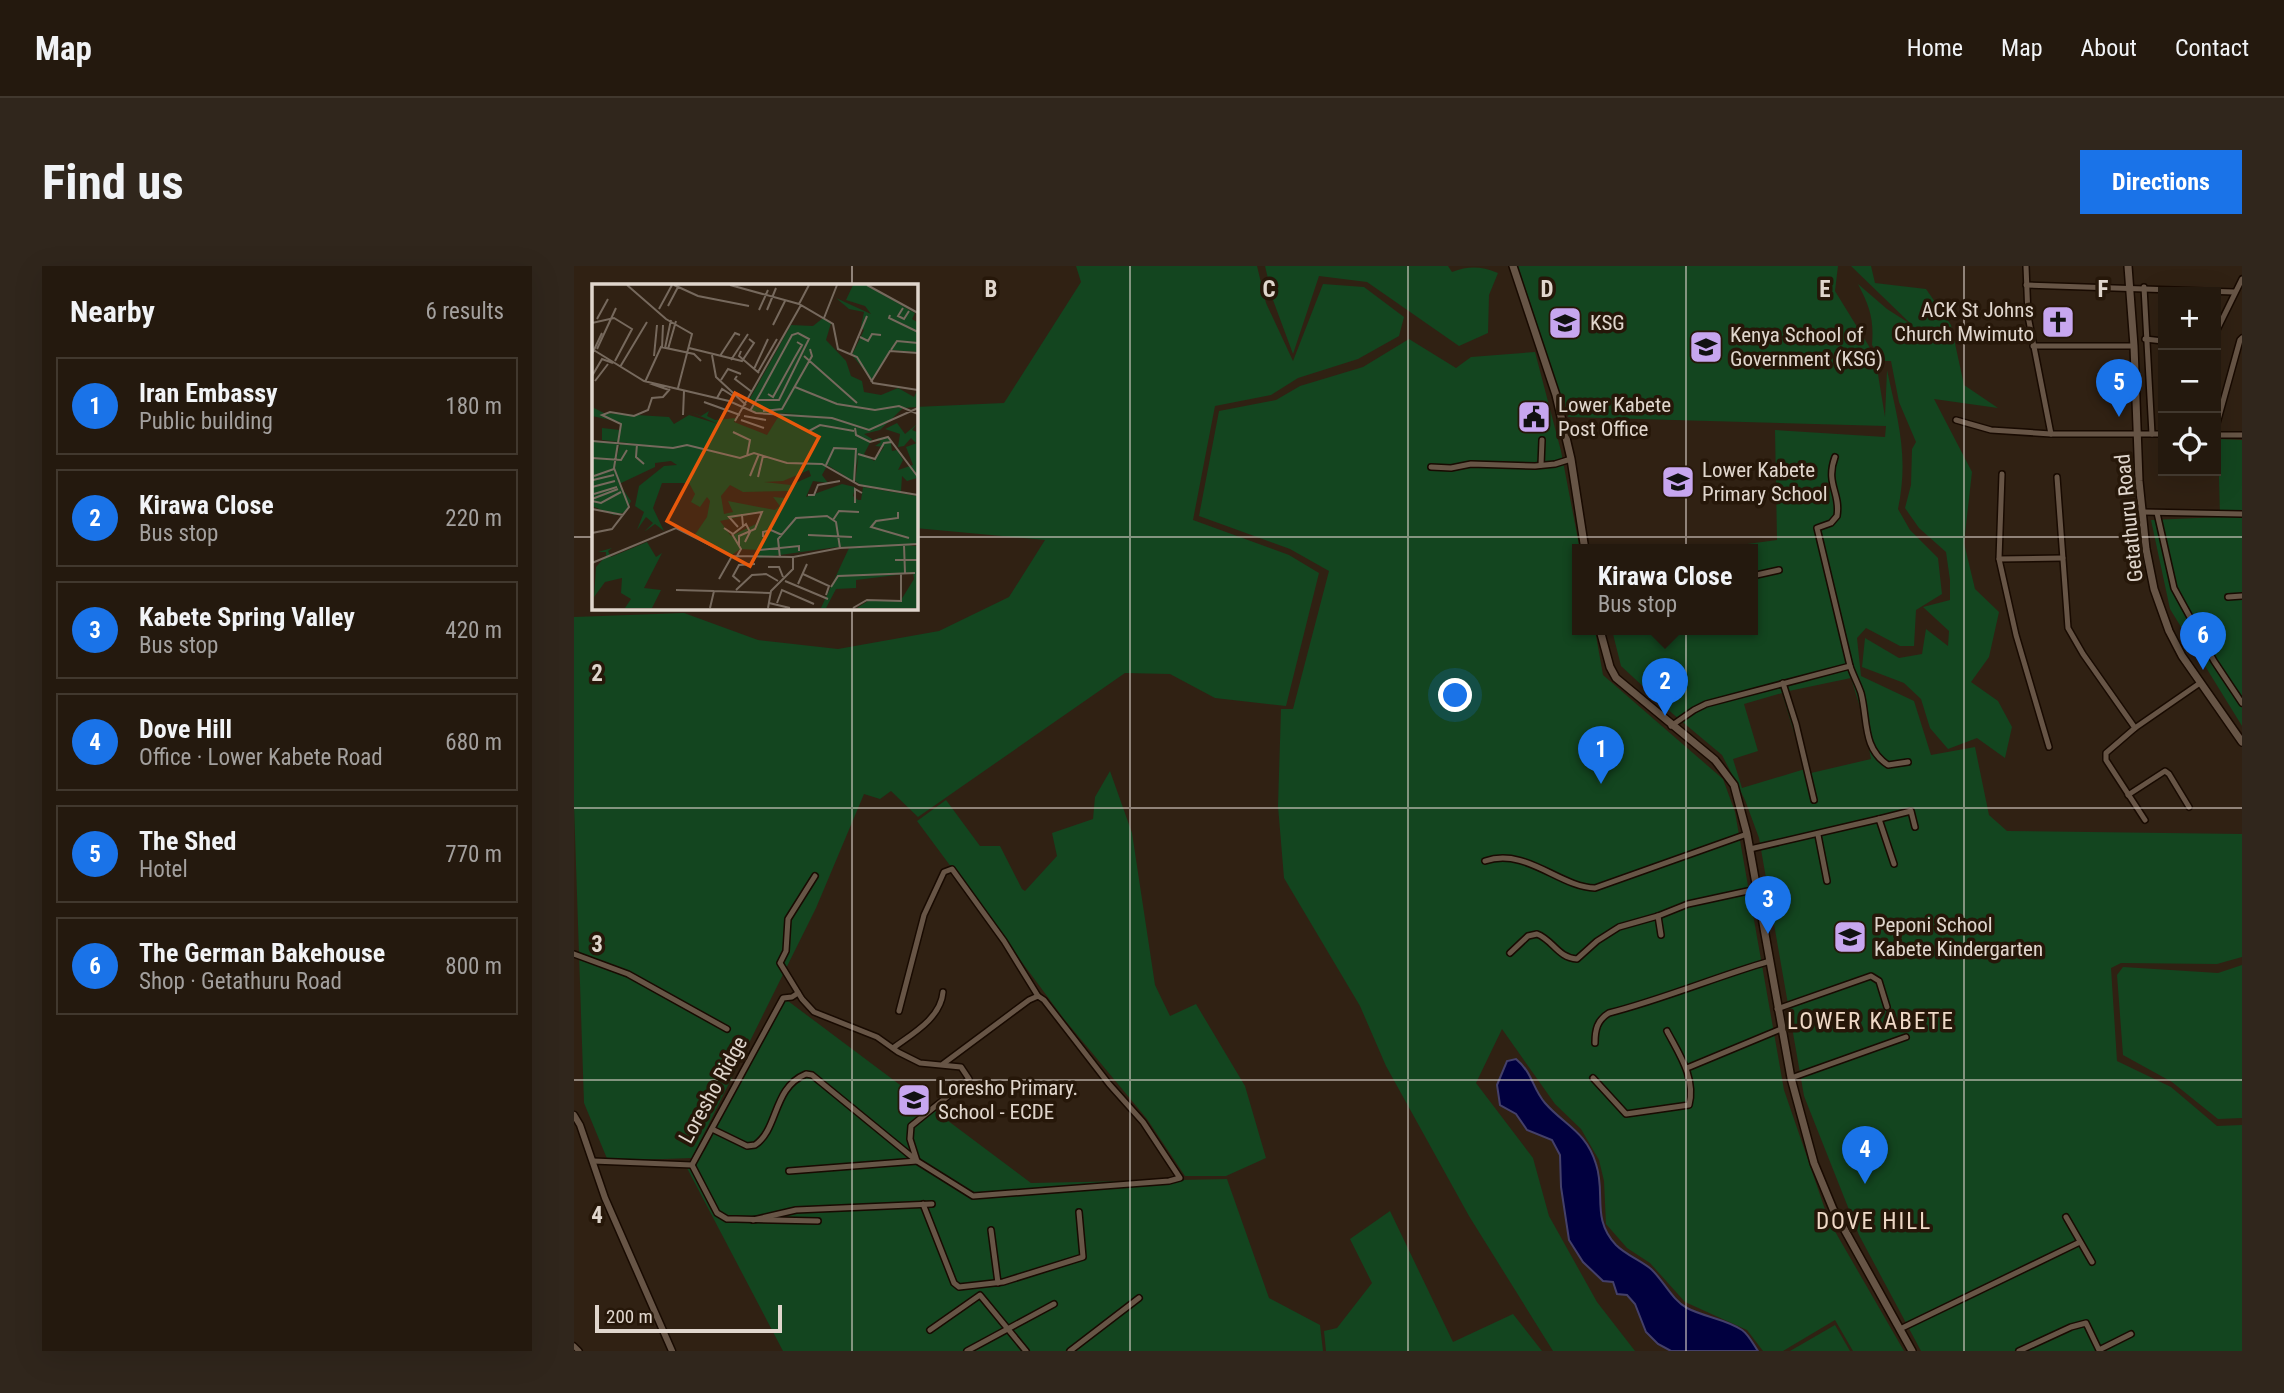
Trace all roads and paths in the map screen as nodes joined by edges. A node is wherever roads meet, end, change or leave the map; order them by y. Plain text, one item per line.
1 (1513, 266) edge
2 (2026, 266) edge
3 (2128, 266) edge
4 (2242, 279) edge
5 (2026, 285) junction
6 (2129, 288) junction
7 (2144, 288) junction
8 (2234, 292) junction
9 (2221, 321) edge
10 (2242, 338) edge
11 (2145, 339) junction
12 (2158, 340) edge
13 (2032, 346) junction
14 (2134, 346) junction
15 (2220, 413) edge
16 (1956, 420) dead end
17 (2051, 434) junction
18 (2138, 434) junction
19 (2152, 434) junction
20 (2158, 434) edge
21 (2221, 435) edge
22 (2242, 435) edge
23 (1542, 440) dead end
24 (1835, 457) dead end
25 (1571, 459) junction
26 (1541, 465) junction
27 (1431, 467) dead end
28 (2002, 474) dead end
29 (2057, 477) dead end
30 (2143, 513) junction
31 (2157, 513) junction
32 (2242, 514) edge
33 (1584, 544) edge
34 (2063, 558) junction
35 (1999, 559) junction
36 (1779, 570) dead end
37 (1758, 575) edge
38 (2242, 596) edge
39 (2228, 597) dead end
40 (1601, 635) edge
41 (1850, 666) junction
42 (1783, 683) junction
43 (2200, 683) junction
44 (2242, 703) edge
45 (1671, 726) junction
46 (2135, 728) junction
47 (2242, 742) edge
48 (2049, 747) dead end
49 (1908, 762) dead end
50 (2128, 795) junction
51 (1814, 800) dead end
52 (2189, 807) dead end
53 (1879, 819) junction
54 (2146, 821) dead end
55 (1915, 827) dead end
56 (1748, 834) junction
57 (1818, 835) junction
58 (1750, 849) junction
59 (1485, 861) dead end
60 (1894, 864) dead end
61 (815, 876) dead end
62 (1827, 881) dead end
63 (1757, 889) junction
64 (1658, 916) junction
65 (1661, 935) dead end
66 (1510, 953) dead end
67 (574, 954) edge
68 (1770, 961) junction
69 (943, 992) dead end
70 (798, 993) junction
71 (1038, 996) junction
72 (1887, 1007) dead end
73 (1777, 1009) junction
74 (899, 1011) dead end
75 (727, 1029) dead end
76 (1781, 1029) junction
77 (1667, 1031) dead end
78 (1906, 1037) dead end
79 (1595, 1043) dead end
80 (893, 1048) junction
81 (943, 1063) junction
82 (1687, 1068) junction
83 (1593, 1078) dead end
84 (1790, 1078) junction
85 (574, 1115) edge
86 (712, 1129) junction
87 (593, 1161) junction
88 (917, 1161) junction
89 (691, 1165) junction
90 (789, 1171) dead end
91 (923, 1204) junction
92 (932, 1204) dead end
93 (1079, 1212) dead end
94 (2066, 1217) dead end
95 (753, 1220) junction
96 (818, 1221) dead end
97 (992, 1230) dead end
98 (2080, 1242) junction
99 (2092, 1262) dead end
100 (998, 1283) junction
101 (1139, 1297) dead end
102 (1054, 1304) dead end
103 (1006, 1328) junction
104 (1899, 1329) junction
105 (930, 1330) dead end
106 (2131, 1334) dead end
107 (574, 1346) edge
108 (579, 1351) edge
109 (672, 1351) edge
110 (967, 1351) edge
111 (1026, 1351) edge
112 (1070, 1351) edge
113 (1912, 1351) edge
114 (2019, 1351) edge

1 - 25 main road
2 - 5 street
3 - 6 main road, Getathuru Road
4 - 8 street
5 - 6 street
5 - 13 street
6 - 7 street
6 - 14 main road, Getathuru Road
7 - 8 street
7 - 11 street
8 - 9 street
10 - 15 street
11 - 12 street
11 - 19 street
13 - 14 street
13 - 17 street
14 - 18 main road, Getathuru Road
16 - 17 street
17 - 18 street
18 - 19 street
18 - 30 main road, Getathuru Road
19 - 20 street
21 - 22 street
23 - 26 street
24 - 41 street
25 - 26 street
25 - 33 main road
26 - 27 street
28 - 35 street
29 - 34 street
30 - 31 street
30 - 43 main road, Getathuru Road
31 - 32 street
31 - 44 street
34 - 35 street
34 - 46 street
35 - 48 street
36 - 37 street
38 - 39 street
40 - 45 main road
41 - 42 street
41 - 49 street
42 - 45 street
42 - 51 street
43 - 46 street
43 - 47 main road, Getathuru Road
45 - 56 main road
46 - 50 street
50 - 52 street
50 - 54 street
53 - 55 street
53 - 57 street
53 - 60 street
56 - 58 main road
56 - 59 street
57 - 58 street
57 - 62 street
58 - 63 main road
61 - 70 street
63 - 64 street
63 - 68 main road
64 - 65 street
64 - 66 street
67 - 75 street
68 - 73 main road
68 - 79 street
69 - 80 street
70 - 80 street
70 - 86 street, Loresho Ridge
71 - 74 street
71 - 81 street
71 - 88 street
72 - 73 street
73 - 76 main road
76 - 82 street
76 - 84 main road
77 - 82 street
78 - 84 street
80 - 81 street
81 - 88 street
82 - 83 street
84 - 104 main road
85 - 87 street
86 - 88 street
86 - 89 street, Loresho Ridge
87 - 89 street, Loresho Ridge
87 - 109 street
88 - 90 street
89 - 95 street
91 - 92 street
91 - 95 street
91 - 100 street
93 - 100 street
94 - 98 street
95 - 96 street
97 - 100 street
98 - 99 street
98 - 104 street
101 - 112 street
102 - 103 street
103 - 105 street
103 - 110 street
103 - 111 street
104 - 113 main road
106 - 114 street
107 - 108 street

